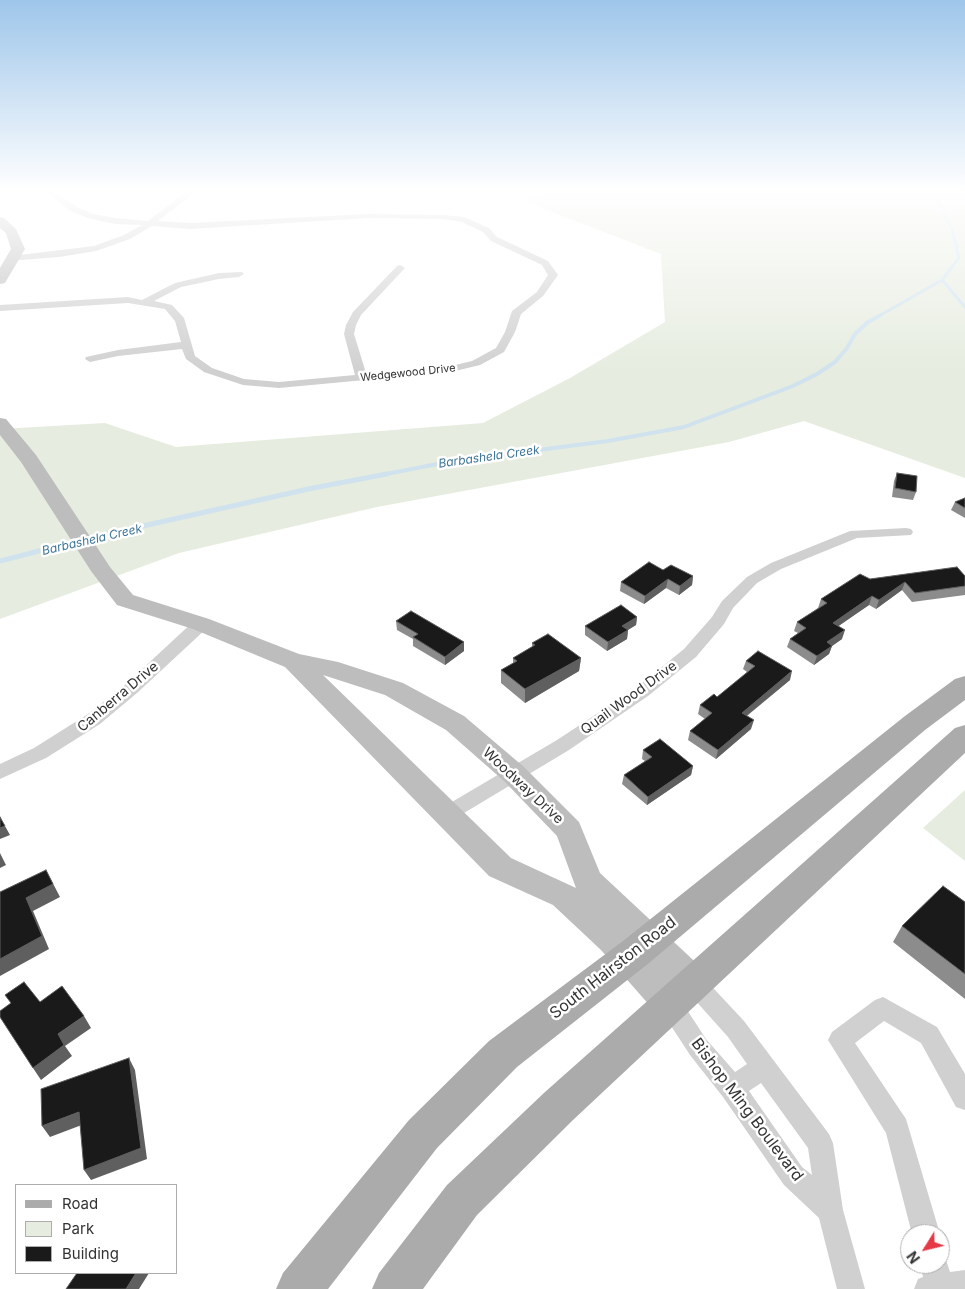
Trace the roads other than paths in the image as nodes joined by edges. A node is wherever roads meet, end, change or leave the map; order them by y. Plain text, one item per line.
1 (3, 252) edge
2 (16, 252) edge
3 (71, 252) edge
4 (522, 252) edge
5 (11, 259) junction
6 (400, 268) dead end
7 (239, 274) dead end
8 (0, 280) edge
9 (145, 302) junction
10 (0, 308) edge
11 (186, 344) junction
12 (90, 359) dead end
13 (362, 378) junction
14 (0, 423) edge
15 (906, 532) dead end
16 (201, 624) junction
17 (294, 660) junction
18 (965, 686) edge
19 (965, 736) edge
20 (0, 772) edge
21 (514, 774) junction
22 (447, 814) junction
23 (639, 949) junction
24 (682, 994) junction
25 (764, 1067) junction
26 (732, 1088) junction
27 (965, 1098) edge
28 (830, 1210) junction
29 (923, 1224) edge
30 (299, 1289) edge
31 (395, 1289) edge
32 (851, 1289) edge

1 - 5 street
2 - 5 street
3 - 5 street
4 - 13 street, Wedgewood Drive
5 - 8 street
6 - 13 street
7 - 9 street
9 - 10 street, Wedgewood Drive
9 - 11 street, Wedgewood Drive
11 - 12 street
11 - 13 street, Wedgewood Drive
14 - 16 street, Woodway Drive
15 - 21 street, Quail Wood Drive
16 - 17 street, Woodway Drive
16 - 20 street, Canberra Drive
17 - 21 street, Woodway Drive
17 - 22 street, Woodway Drive
18 - 23 main road, South Hairston Road
19 - 24 main road
21 - 22 street, Quail Wood Drive
21 - 23 street, Woodway Drive
22 - 23 street, Woodway Drive
23 - 24 street, Woodway Drive
23 - 30 main road, South Hairston Road
24 - 25 street, Bishop Ming Boulevard
24 - 26 street, Bishop Ming Boulevard
24 - 31 main road
25 - 26 street
25 - 28 street, Bishop Ming Boulevard
26 - 28 street, Bishop Ming Boulevard
27 - 29 street
28 - 32 street, Bishop Ming Boulevard

